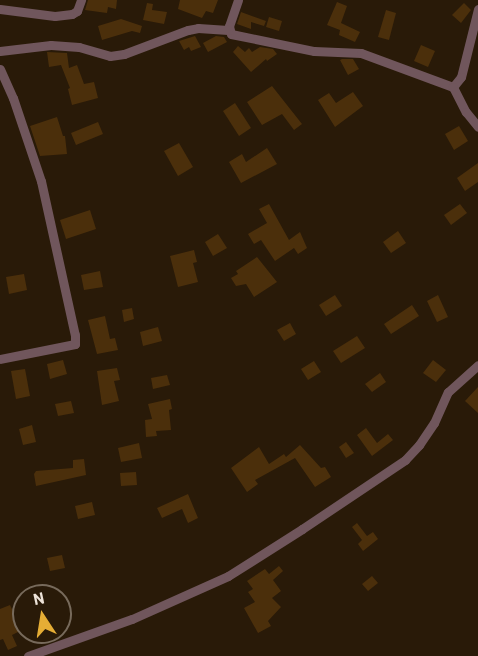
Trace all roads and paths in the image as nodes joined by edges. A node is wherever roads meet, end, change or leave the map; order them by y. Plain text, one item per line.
1 (81, 0) edge
2 (238, 0) edge
3 (0, 9) edge
4 (478, 9) edge
5 (228, 30) junction
6 (0, 51) edge
7 (0, 69) edge
8 (453, 87) junction
9 (478, 127) edge
10 (0, 359) edge
11 (478, 365) edge
12 (28, 656) edge

1 - 3 street
2 - 5 street
4 - 8 street
5 - 6 street
5 - 8 street
7 - 10 street
8 - 9 street
11 - 12 street

